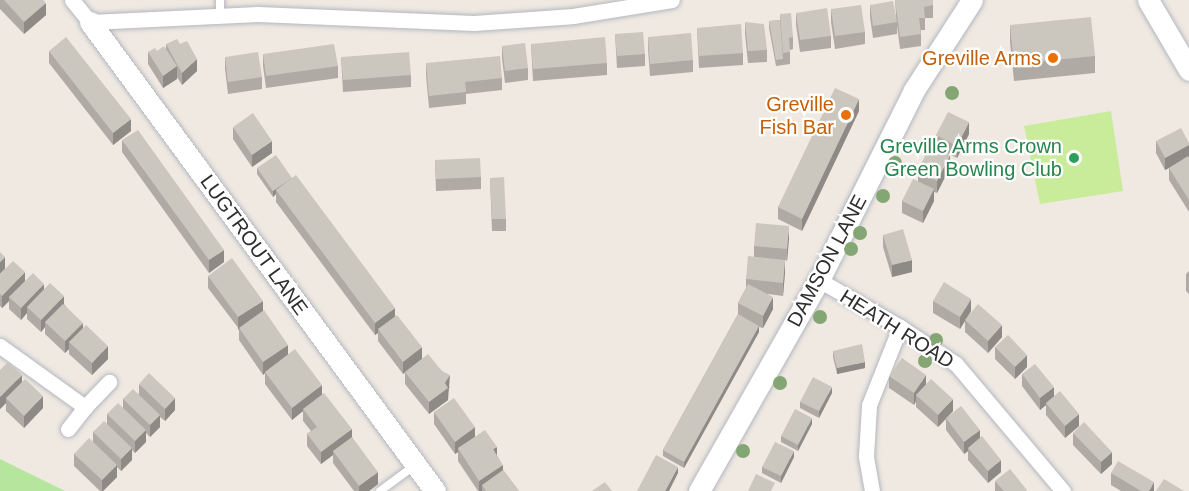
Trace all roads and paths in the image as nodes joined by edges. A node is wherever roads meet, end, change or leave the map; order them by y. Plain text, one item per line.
1 (72, 0) edge
2 (220, 0) edge
3 (672, 0) edge
4 (972, 0) edge
5 (1148, 0) edge
6 (220, 16) junction
7 (90, 22) junction
8 (1189, 70) edge
9 (819, 280) junction
10 (900, 327) junction
11 (0, 346) edge
12 (109, 382) dead end
13 (85, 407) junction
14 (68, 429) dead end
15 (415, 465) junction
16 (380, 491) edge
17 (435, 491) edge
18 (699, 491) edge
19 (872, 491) edge
20 (1063, 491) edge

1 - 7 street, LUGTROUT LANE
2 - 6 lane
3 - 6 street
4 - 9 street, DAMSON LANE
5 - 8 street
6 - 7 street
7 - 15 street, LUGTROUT LANE
9 - 10 street, HEATH ROAD
9 - 18 street, DAMSON LANE
10 - 19 street
10 - 20 street, HEATH ROAD
11 - 13 street
12 - 13 street
13 - 14 street
15 - 16 lane
15 - 17 street, LUGTROUT LANE

